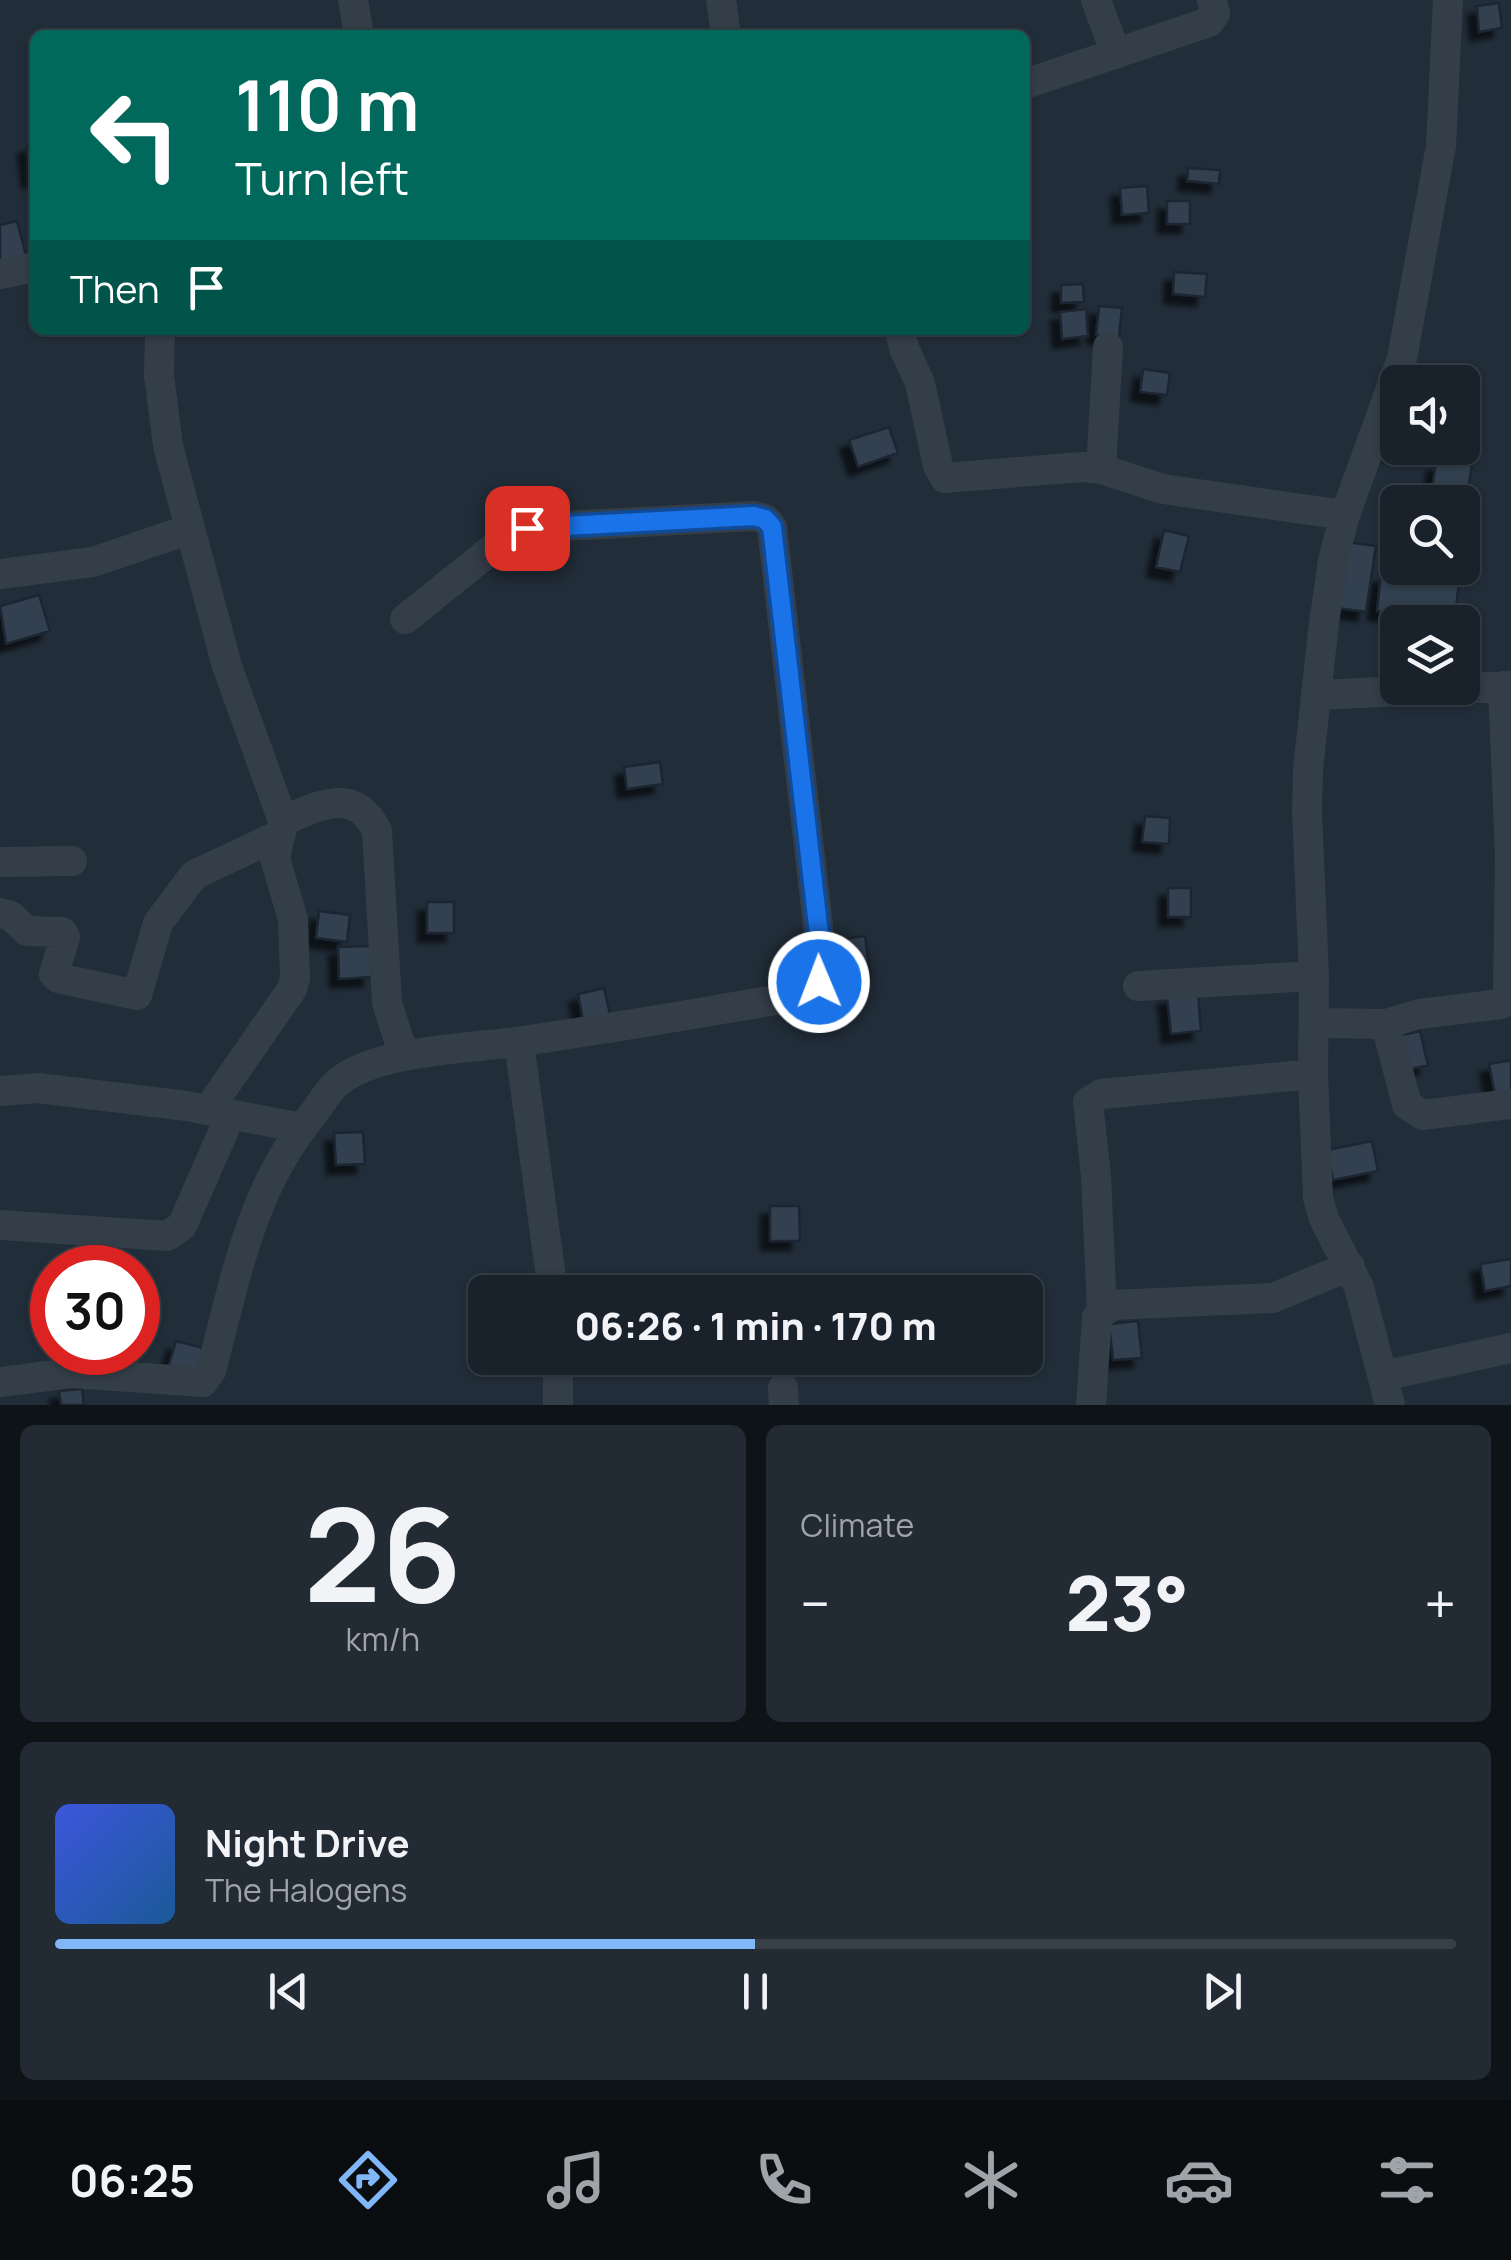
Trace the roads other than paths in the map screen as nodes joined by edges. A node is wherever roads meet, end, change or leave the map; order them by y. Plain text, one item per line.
1 (353, 0) edge
2 (721, 0) edge
3 (1096, 0) edge
4 (1212, 0) edge
5 (1448, 0) edge
6 (358, 30) edge
7 (725, 30) edge
8 (1116, 54) junction
9 (1030, 82) edge
10 (30, 268) edge
11 (0, 274) edge
12 (160, 335) edge
13 (901, 335) edge
14 (1108, 347) dead end
15 (1101, 470) junction
16 (1345, 515) junction
17 (190, 528) junction
18 (0, 574) edge
19 (405, 619) dead end
20 (1507, 686) edge
21 (1318, 695) junction
22 (282, 827) junction
23 (72, 860) dead end
24 (0, 862) edge
25 (0, 914) edge
26 (1314, 976) junction
27 (1138, 986) dead end
28 (1314, 1023) junction
29 (1386, 1024) junction
30 (520, 1042) junction
31 (404, 1056) junction
32 (1313, 1074) junction
33 (0, 1091) edge
34 (1511, 1104) edge
35 (219, 1112) junction
36 (302, 1128) junction
37 (0, 1225) edge
38 (1350, 1266) junction
39 (551, 1275) edge
40 (1102, 1310) junction
41 (1511, 1348) edge
42 (558, 1375) edge
43 (0, 1382) edge
44 (1387, 1391) edge
45 (558, 1405) edge
46 (1092, 1405) edge

1 - 6 street
2 - 7 street
3 - 8 street
4 - 8 street
5 - 16 street
8 - 9 street
10 - 11 street
12 - 17 street
13 - 15 street
14 - 15 street
15 - 16 street
16 - 21 street
17 - 18 street
17 - 22 street
19 - 30 street
20 - 21 street
20 - 29 street
21 - 26 street
22 - 25 street
22 - 31 street
22 - 35 street
23 - 24 street
26 - 27 street
26 - 28 street
28 - 29 street
28 - 32 street
29 - 34 street
30 - 31 street
30 - 39 street
31 - 36 street
32 - 38 street
32 - 40 street
33 - 35 street
35 - 36 street
35 - 37 street
36 - 43 street
38 - 40 street
38 - 44 street
40 - 46 street
41 - 44 street
42 - 45 street

